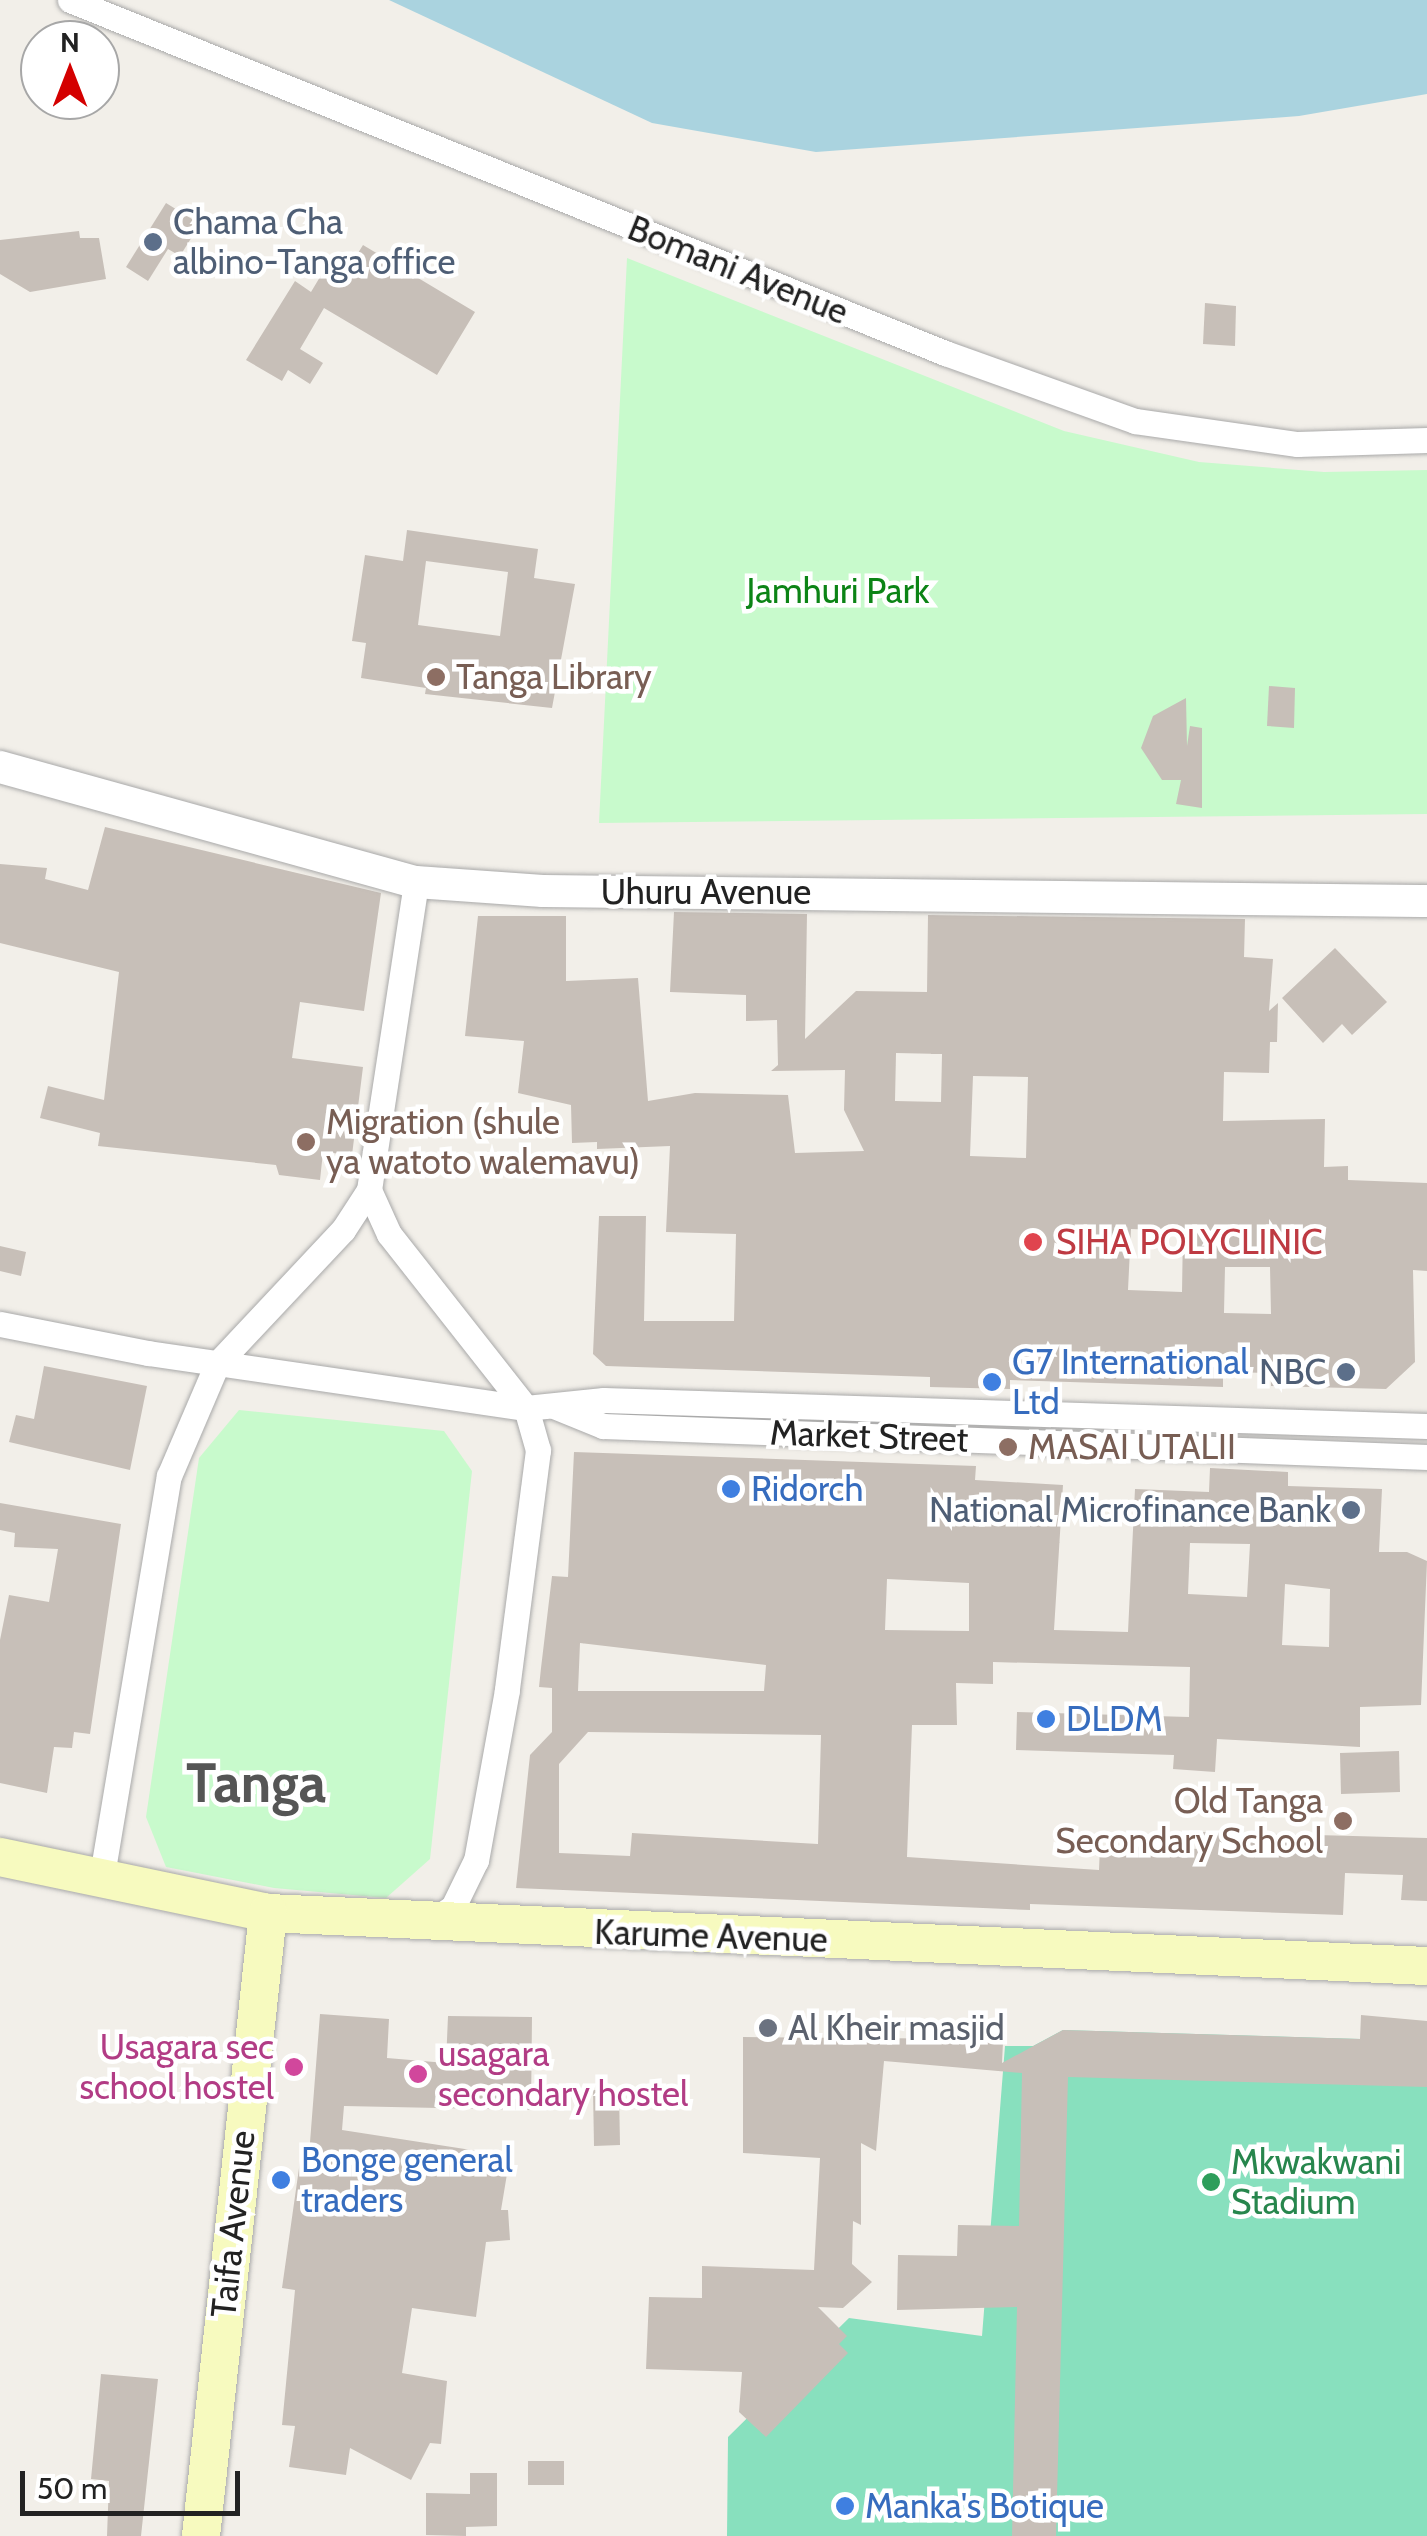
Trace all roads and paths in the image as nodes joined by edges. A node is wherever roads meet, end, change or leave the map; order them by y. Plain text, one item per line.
1 (70, 0) edge
2 (1427, 440) edge
3 (0, 767) edge
4 (416, 882) junction
5 (1427, 901) edge
6 (369, 1190) junction
7 (0, 1324) edge
8 (217, 1364) junction
9 (554, 1407) junction
10 (526, 1408) junction
11 (1427, 1426) edge
12 (1427, 1456) edge
13 (0, 1857) edge
14 (101, 1881) junction
15 (268, 1913) junction
16 (428, 1924) junction
17 (1427, 1966) edge
18 (201, 2536) edge

1 - 2 street, Bomani Avenue
3 - 4 street, Uhuru Avenue
4 - 5 street, Uhuru Avenue
4 - 6 street
6 - 8 street
6 - 10 street
7 - 8 street, Market Street
8 - 10 street, Market Street
8 - 14 street
9 - 10 street, Market Street
9 - 11 street, Market Street
9 - 12 street, Market Street
10 - 16 street
13 - 14 main road, Karume Avenue
14 - 15 main road, Karume Avenue
15 - 16 main road, Karume Avenue
15 - 18 main road, Taifa Avenue
16 - 17 main road, Karume Avenue

